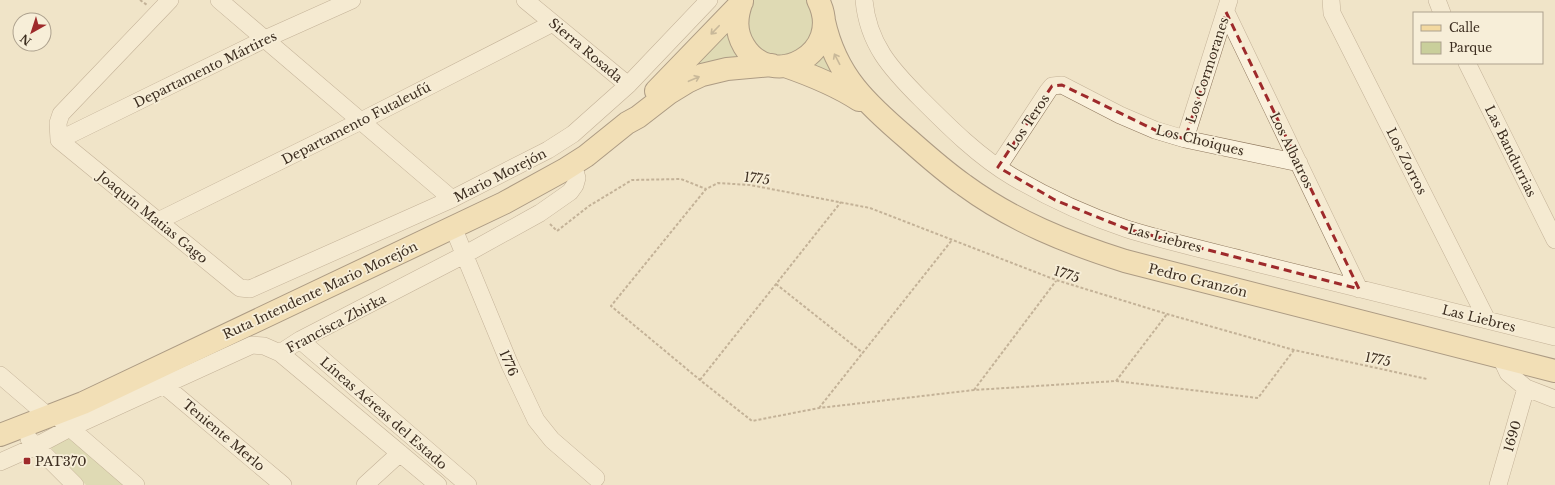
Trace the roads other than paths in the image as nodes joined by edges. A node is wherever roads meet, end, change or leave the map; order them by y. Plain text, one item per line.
1 (170, 0) edge
2 (219, 0) edge
3 (352, 0) edge
4 (525, 0) edge
5 (709, 0) edge
6 (864, 0) edge
7 (1331, 0) edge
8 (1437, 0) edge
9 (743, 1) edge
10 (1228, 6) edge
11 (821, 7) edge
12 (1442, 12) edge
13 (553, 23) junction
14 (265, 40) junction
15 (1467, 64) edge
16 (779, 66) junction
17 (628, 85) junction
18 (1062, 85) joint
19 (877, 112) junction
20 (361, 121) junction
21 (627, 123) junction
22 (1185, 139) junction
23 (59, 140) junction
24 (573, 164) junction
25 (1299, 164) junction
26 (998, 167) junction
27 (452, 199) junction
28 (158, 221) junction
29 (453, 227) junction
30 (1555, 240) edge
31 (464, 255) junction
32 (250, 289) joint
33 (1359, 289) junction
34 (1487, 320) junction
35 (1555, 337) edge
36 (300, 340) junction
37 (280, 353) junction
38 (1501, 358) junction
39 (1555, 371) edge
40 (0, 375) edge
41 (165, 386) junction
42 (1526, 388) junction
43 (1555, 399) edge
44 (58, 420) junction
45 (10, 432) edge
46 (36, 446) junction
47 (400, 453) junction
48 (0, 462) edge
49 (596, 478) dead end
50 (75, 485) edge
51 (136, 485) edge
52 (282, 485) edge
53 (364, 485) edge
54 (438, 485) edge
55 (468, 485) edge
56 (1498, 485) edge

1 - 23 street
2 - 14 street
3 - 14 street, Departamento Mártires
4 - 13 street, Sierra Rosada
5 - 17 street, Mario Morejón
6 - 26 street, Las Liebres
7 - 34 street, Los Zorros
8 - 12 street
9 - 16 main road, Pedro Granzón
9 -> 21 main road, Ruta Intendente Mario Morejón
10 - 22 street, Los Cormoranes
10 - 25 street, Los Albatros
11 - 16 main road
19 -> 11 main road, Pedro Granzón
13 - 17 street, Sierra Rosada
13 - 20 street, Departamento Futaleufú
14 - 20 street
14 - 23 street, Departamento Mártires
15 - 30 street, Las Bandurrias
16 - 19 main road, Pedro Granzón
21 -> 16 main road, Ruta Intendente Mario Morejón
17 - 27 street, Mario Morejón
18 - 22 street, Los Choiques
18 - 26 street, Los Teros
19 - 38 main road, Pedro Granzón
20 - 27 street
20 - 28 street, Departamento Futaleufú
21 - 24 main road, Ruta Intendente Mario Morejón
22 - 25 street, Los Choiques
23 - 28 street, Joaquín Matias Gago
24 - 29 main road, Ruta Intendente Mario Morejón
24 - 31 street, Francisca Zbirka
25 - 33 street, Los Albatros
26 - 33 street, Las Liebres
27 - 32 street, Mario Morejón
28 - 32 street, Joaquín Matias Gago
29 - 31 street, 1776
29 - 44 main road, Ruta Intendente Mario Morejón
31 - 36 street, Francisca Zbirka
31 - 49 street, 1776
33 - 34 street, Las Liebres
34 - 35 street, Las Liebres
36 - 37 street, Francisca Zbirka
36 - 55 street, Líneas Aéreas del Estado
37 - 41 street, Francisca Zbirka
37 - 47 street, Líneas Aéreas del Estado
38 - 39 main road, Pedro Granzón
38 - 42 street
40 - 44 street
41 - 44 street, Francisca Zbirka
41 - 52 street, Teniente Merlo
42 - 43 street
42 - 56 street, 1690
44 - 45 main road, Ruta Intendente Mario Morejón
44 - 46 street, Francisca Zbirka
44 - 51 street
45 - 46 street
46 - 48 street, Francisca Zbirka
46 - 50 street
47 - 53 street
47 - 54 street, Líneas Aéreas del Estado

